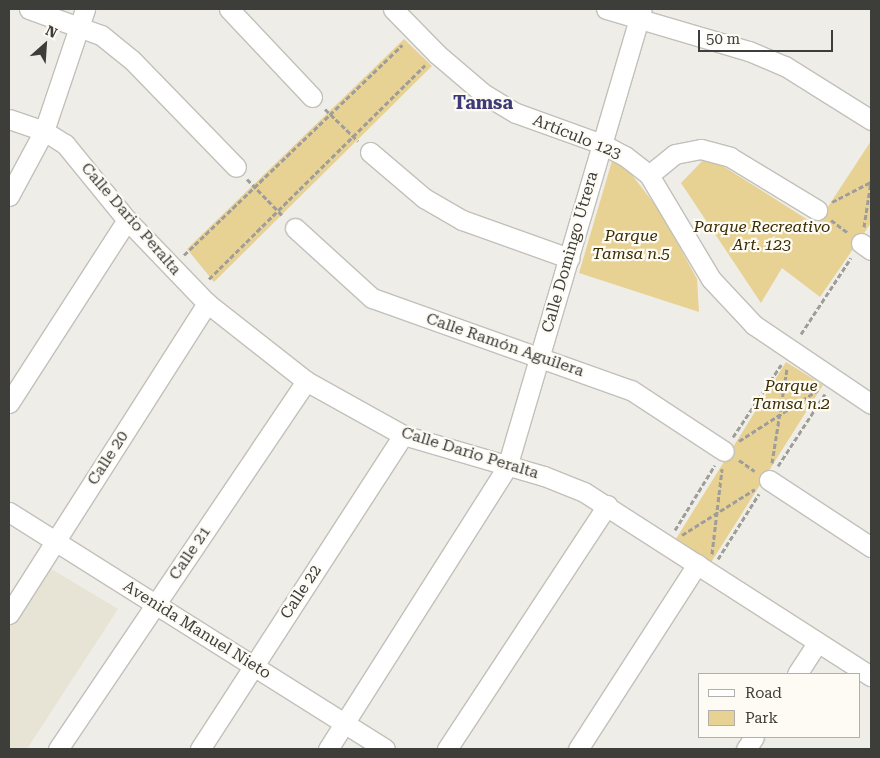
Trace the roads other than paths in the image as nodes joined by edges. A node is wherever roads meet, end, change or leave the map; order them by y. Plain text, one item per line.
1 (29, 9) edge
2 (229, 9) edge
3 (393, 9) edge
4 (606, 9) edge
5 (640, 15) edge
6 (83, 17) edge
7 (312, 96) road end
8 (9, 119) edge
9 (871, 120) edge
10 (44, 131) junction
11 (602, 144) junction
12 (370, 152) road end
13 (236, 168) road end
14 (648, 175) junction
15 (9, 196) edge
16 (817, 210) road end
17 (127, 220) junction
18 (295, 228) road end
19 (569, 258) junction
20 (202, 297) junction
21 (539, 357) junction
22 (306, 381) junction
23 (9, 403) edge
24 (871, 404) edge
25 (403, 435) junction
26 (724, 450) road end
27 (507, 467) junction
28 (769, 480) road end
29 (607, 505) junction
30 (9, 512) edge
31 (55, 541) junction
32 (871, 547) edge
33 (703, 568) junction
34 (156, 604) junction
35 (9, 614) edge
36 (818, 642) junction
37 (253, 666) junction
38 (868, 667) edge
39 (798, 673) edge
40 (344, 724) junction
41 (753, 738) edge
42 (58, 749) edge
43 (200, 749) edge
44 (328, 749) edge
45 (385, 749) edge
46 (447, 749) edge
47 (578, 749) edge
48 (746, 749) edge

1 - 6 street
2 - 7 street
3 - 11 street, Artículo 123
4 - 5 street
5 - 9 street
5 - 11 street, Calle Domingo Utrera
6 - 10 street
6 - 13 street
8 - 10 street, Calle Dario Peralta
10 - 15 street
10 - 17 street, Calle Dario Peralta
11 - 14 street, Artículo 123
11 - 19 street, Calle Domingo Utrera
12 - 19 street
14 - 16 street
14 - 24 street, Artículo 123
17 - 20 street, Calle Dario Peralta
17 - 23 street
18 - 21 street, Calle Ramón Aguilera
19 - 21 street, Calle Domingo Utrera
20 - 22 street, Calle Dario Peralta
20 - 31 street, Calle 20
21 - 26 street, Calle Ramón Aguilera
21 - 27 street, Calle Domingo Utrera
22 - 25 street, Calle Dario Peralta
22 - 34 street, Calle 21
25 - 27 street, Calle Dario Peralta
25 - 37 street, Calle 22
27 - 29 street, Calle Dario Peralta
27 - 40 street, Calle Domingo Utrera
28 - 32 street
29 - 33 street, Calle Dario Peralta
29 - 46 street
30 - 31 street, Avenida Manuel Nieto
31 - 34 street, Avenida Manuel Nieto
31 - 35 street, Calle 20
33 - 36 street, Calle Dario Peralta
33 - 47 street
34 - 37 street, Avenida Manuel Nieto
34 - 42 street, Calle 21
36 - 38 street, Calle Dario Peralta
36 - 39 street
37 - 40 street, Avenida Manuel Nieto
37 - 43 street, Calle 22
40 - 44 street, Calle Domingo Utrera
40 - 45 street, Avenida Manuel Nieto
41 - 48 street

